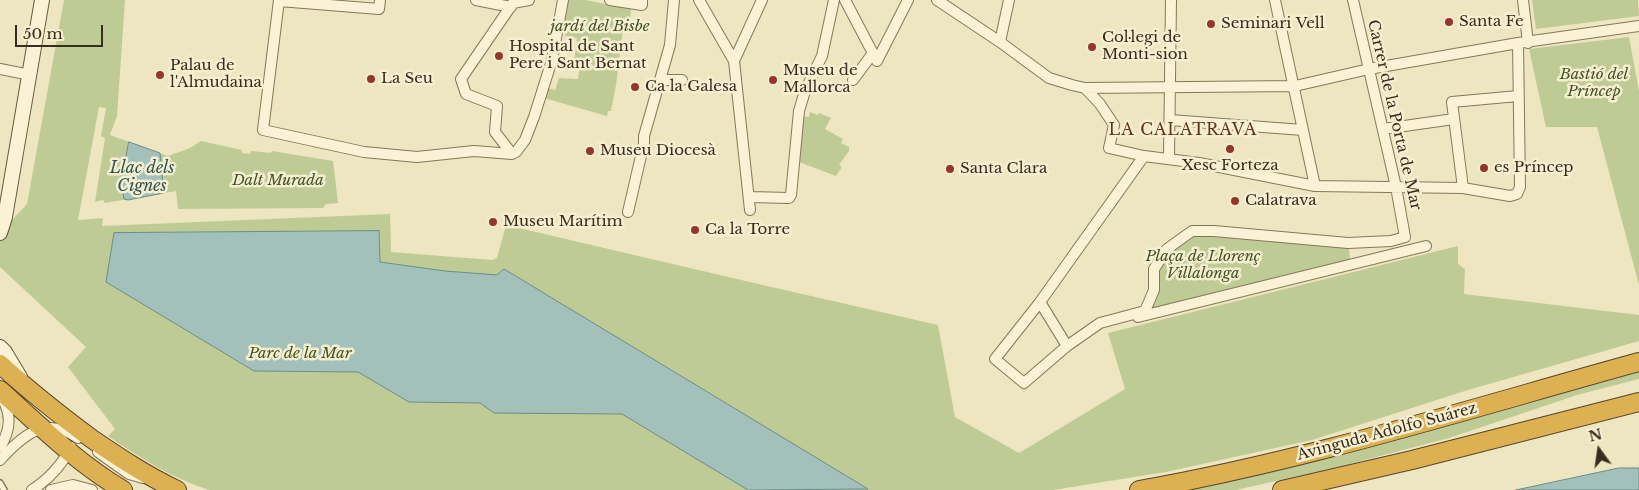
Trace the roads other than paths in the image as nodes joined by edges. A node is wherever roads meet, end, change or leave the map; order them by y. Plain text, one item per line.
1 (42, 0) edge
2 (380, 0) edge
3 (476, 0) edge
4 (529, 0) edge
5 (563, 0) edge
6 (610, 0) edge
7 (642, 0) edge
8 (674, 0) edge
9 (699, 0) edge
10 (762, 0) edge
11 (834, 0) edge
12 (845, 0) edge
13 (908, 0) edge
14 (937, 0) edge
15 (1009, 0) edge
16 (1171, 0) edge
17 (1275, 0) edge
18 (1353, 0) edge
19 (1522, 0) edge
20 (279, 1) edge
21 (511, 7) junction
22 (1639, 26) edge
23 (1000, 42) junction
24 (1523, 43) junction
25 (875, 57) junction
26 (734, 61) junction
27 (0, 69) edge
28 (1369, 69) junction
29 (30, 75) junction
30 (661, 80) junction
31 (682, 80) dead end
32 (853, 80) dead end
33 (1295, 86) junction
34 (1085, 88) junction
35 (1170, 88) junction
36 (1518, 96) junction
37 (1454, 119) junction
38 (1170, 120) junction
39 (1383, 129) junction
40 (1303, 130) junction
41 (512, 154) junction
42 (1144, 156) junction
43 (1169, 158) junction
44 (1315, 186) junction
45 (1396, 187) junction
46 (1463, 188) junction
47 (750, 197) junction
48 (4, 207) edge
49 (750, 210) dead end
50 (628, 212) dead end
51 (0, 233) edge
52 (1426, 246) dead end
53 (1040, 302) junction
54 (1102, 326) dead end
55 (1067, 346) junction
56 (0, 347) edge
57 (1637, 361) edge
58 (0, 364) edge
59 (26, 388) junction
60 (0, 390) edge
61 (0, 396) edge
62 (1639, 402) edge
63 (64, 418) junction
64 (43, 429) junction
65 (71, 443) junction
66 (0, 447) edge
67 (0, 460) edge
68 (159, 482) junction
69 (0, 483) edge
70 (4, 490) edge
71 (32, 490) edge
72 (51, 490) edge
73 (92, 490) edge
74 (123, 490) edge
75 (177, 490) edge
76 (1138, 490) edge
77 (1282, 490) edge

1 - 29 street
2 - 20 street
3 - 21 street
4 - 21 street
5 - 41 street
6 - 7 street
8 - 30 street
9 - 26 street
10 - 26 street
11 - 47 street
12 - 25 street
13 - 25 street
14 - 23 street
15 - 23 street
16 - 35 street
17 - 33 street
18 - 28 street, Carrer de la Porta de Mar
19 - 24 street
20 - 41 street
21 - 41 street
22 - 24 street
23 - 34 street
24 - 28 street
24 - 36 street
25 - 32 street
26 - 47 street
27 - 29 street
28 - 33 street
28 - 39 street, Carrer de la Porta de Mar
29 - 48 street
30 - 31 street
30 - 50 street
33 - 35 street
33 - 40 street
34 - 35 street
34 - 42 street
35 - 38 street
36 - 37 street
36 - 46 street
37 - 39 street
37 - 46 street
38 - 40 street
38 - 43 street
39 - 45 street, Carrer de la Porta de Mar
40 - 44 street
42 - 43 street
42 - 53 street
43 - 44 street
44 - 45 street
45 - 46 street
45 - 55 street, Carrer de la Porta de Mar
47 - 49 street
48 - 51 street
52 - 54 street
53 - 55 street
53 - 55 street
56 - 59 street
57 - 76 highway, Avinguda Adolfo Suárez
58 - 59 highway
59 - 63 highway
60 - 64 highway
61 - 66 street
62 - 77 highway, Avinguda Adolfo Suárez
63 - 65 street
63 - 68 highway
64 - 65 highway
64 - 67 street
65 - 68 street
65 - 71 street
65 - 74 highway
68 - 75 highway
69 - 70 lane
72 - 73 street

